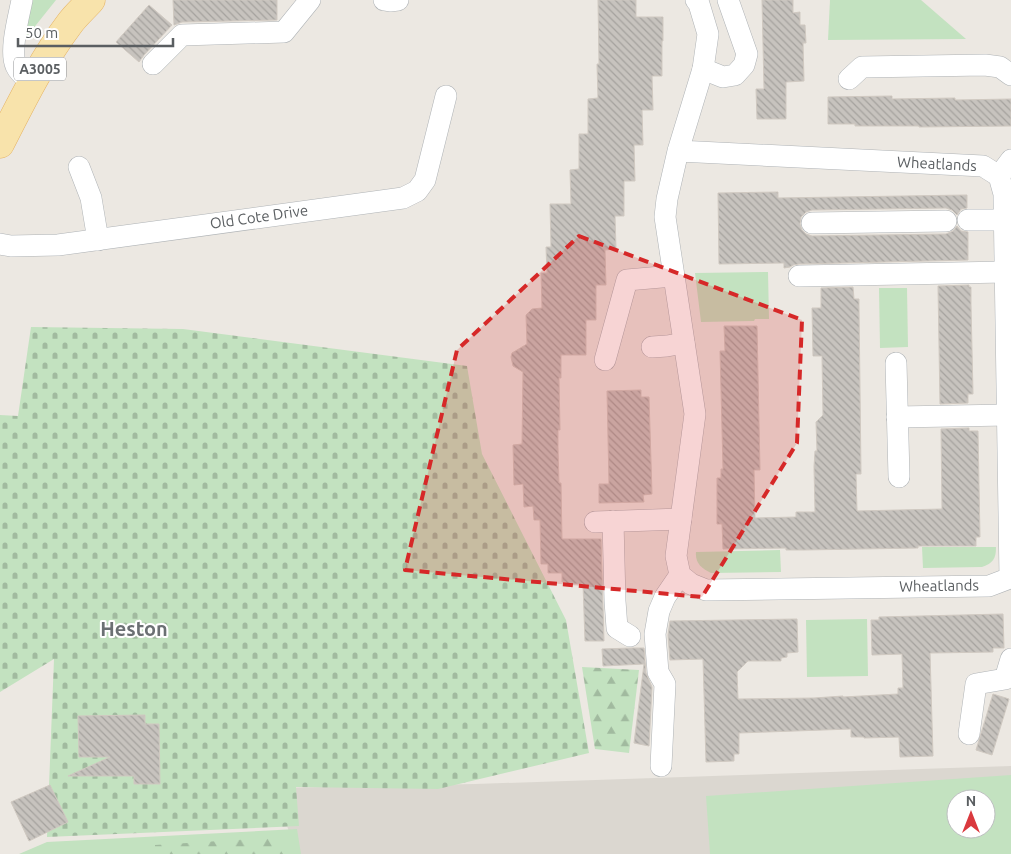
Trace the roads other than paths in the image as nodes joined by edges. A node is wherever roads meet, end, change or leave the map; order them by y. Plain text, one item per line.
1 (22, 0) edge
2 (91, 0) edge
3 (310, 0) edge
4 (384, 0) edge
5 (398, 0) edge
6 (696, 0) edge
7 (728, 0) edge
8 (153, 64) dead end
9 (702, 69) junction
10 (1011, 75) edge
11 (849, 79) dead end
12 (32, 83) junction
13 (446, 96) dead end
14 (0, 144) edge
15 (678, 151) junction
16 (79, 167) dead end
17 (1005, 168) edge
18 (968, 220) dead end
19 (1004, 220) junction
20 (946, 221) dead end
21 (812, 223) dead end
22 (98, 240) junction
23 (0, 244) edge
24 (1007, 263) edge
25 (674, 276) junction
26 (799, 276) dead end
27 (684, 343) junction
28 (652, 347) dead end
29 (605, 360) dead end
30 (896, 363) dead end
31 (1008, 415) junction
32 (897, 417) junction
33 (899, 477) dead end
34 (1010, 500) edge
35 (681, 519) junction
36 (680, 575) junction
37 (1011, 578) edge
38 (630, 636) dead end
39 (1011, 659) edge
40 (969, 734) dead end
41 (661, 766) dead end

1 - 12 street
2 - 12 main road, A3005
3 - 8 street
4 - 5 street
6 - 9 street
7 - 9 street
9 - 15 street
10 - 11 street
12 - 14 main road, A3005
13 - 22 street, Old Cote Drive
15 - 17 street, Wheatlands
15 - 25 street
16 - 22 street
17 - 19 street, Wheatlands
18 - 19 street
19 - 24 street, Wheatlands
20 - 21 street
22 - 23 street, Old Cote Drive
24 - 26 street
24 - 31 street, Wheatlands
25 - 27 street
25 - 29 street
27 - 28 street
27 - 35 street
30 - 32 street
31 - 32 street
31 - 34 street, Wheatlands
32 - 33 street
34 - 37 street, Wheatlands
35 - 36 street
35 - 38 street
36 - 37 street, Wheatlands
36 - 41 street
39 - 40 street

